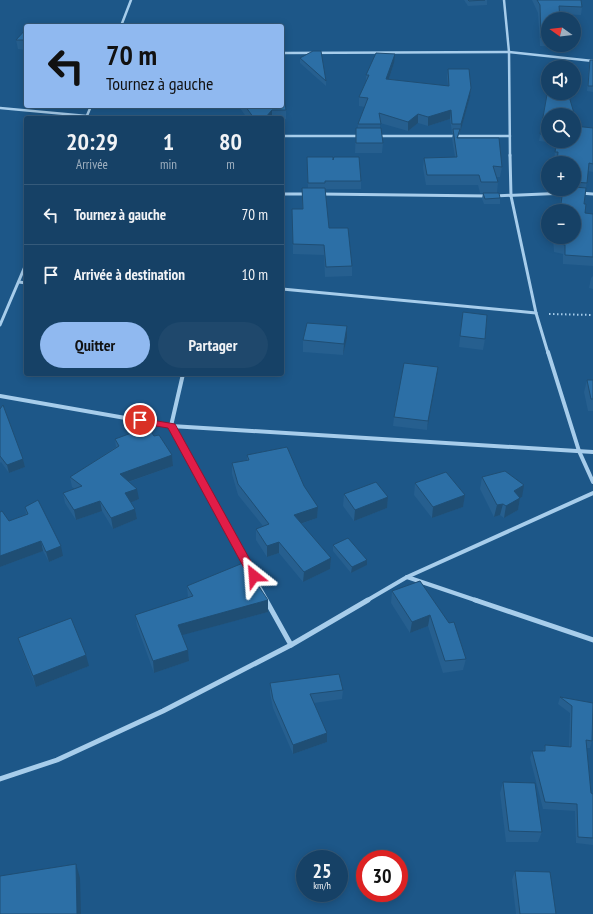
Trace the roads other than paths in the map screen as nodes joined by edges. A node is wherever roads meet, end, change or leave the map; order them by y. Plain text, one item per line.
1 (131, 0) edge
2 (504, 0) edge
3 (122, 24) edge
4 (509, 52) junction
5 (284, 53) edge
6 (593, 61) edge
7 (0, 108) edge
8 (76, 116) edge
9 (284, 136) edge
10 (362, 136) edge
11 (370, 136) edge
12 (510, 136) junction
13 (541, 193) edge
14 (581, 193) edge
15 (284, 194) edge
16 (593, 194) edge
17 (511, 196) junction
18 (24, 269) edge
19 (19, 282) junction
20 (24, 283) edge
21 (284, 289) edge
22 (536, 313) junction
23 (0, 325) edge
24 (183, 376) edge
25 (0, 396) edge
26 (171, 426) junction
27 (579, 452) junction
28 (593, 452) edge
29 (593, 482) edge
30 (593, 493) edge
31 (407, 577) junction
32 (593, 640) edge
33 (291, 645) junction
34 (0, 779) edge

1 - 3 street
2 - 4 street
4 - 5 street
4 - 6 street
4 - 12 street
7 - 8 street
9 - 10 street
11 - 12 street
12 - 17 street
13 - 17 street
14 - 16 street
15 - 17 street
17 - 22 street
18 - 19 street
19 - 20 street
19 - 23 street
21 - 22 street
22 - 27 street
24 - 26 street
25 - 26 street
26 - 27 street
26 - 33 street
27 - 28 street
27 - 29 street
30 - 31 street
31 - 32 street
31 - 33 street
33 - 34 street

